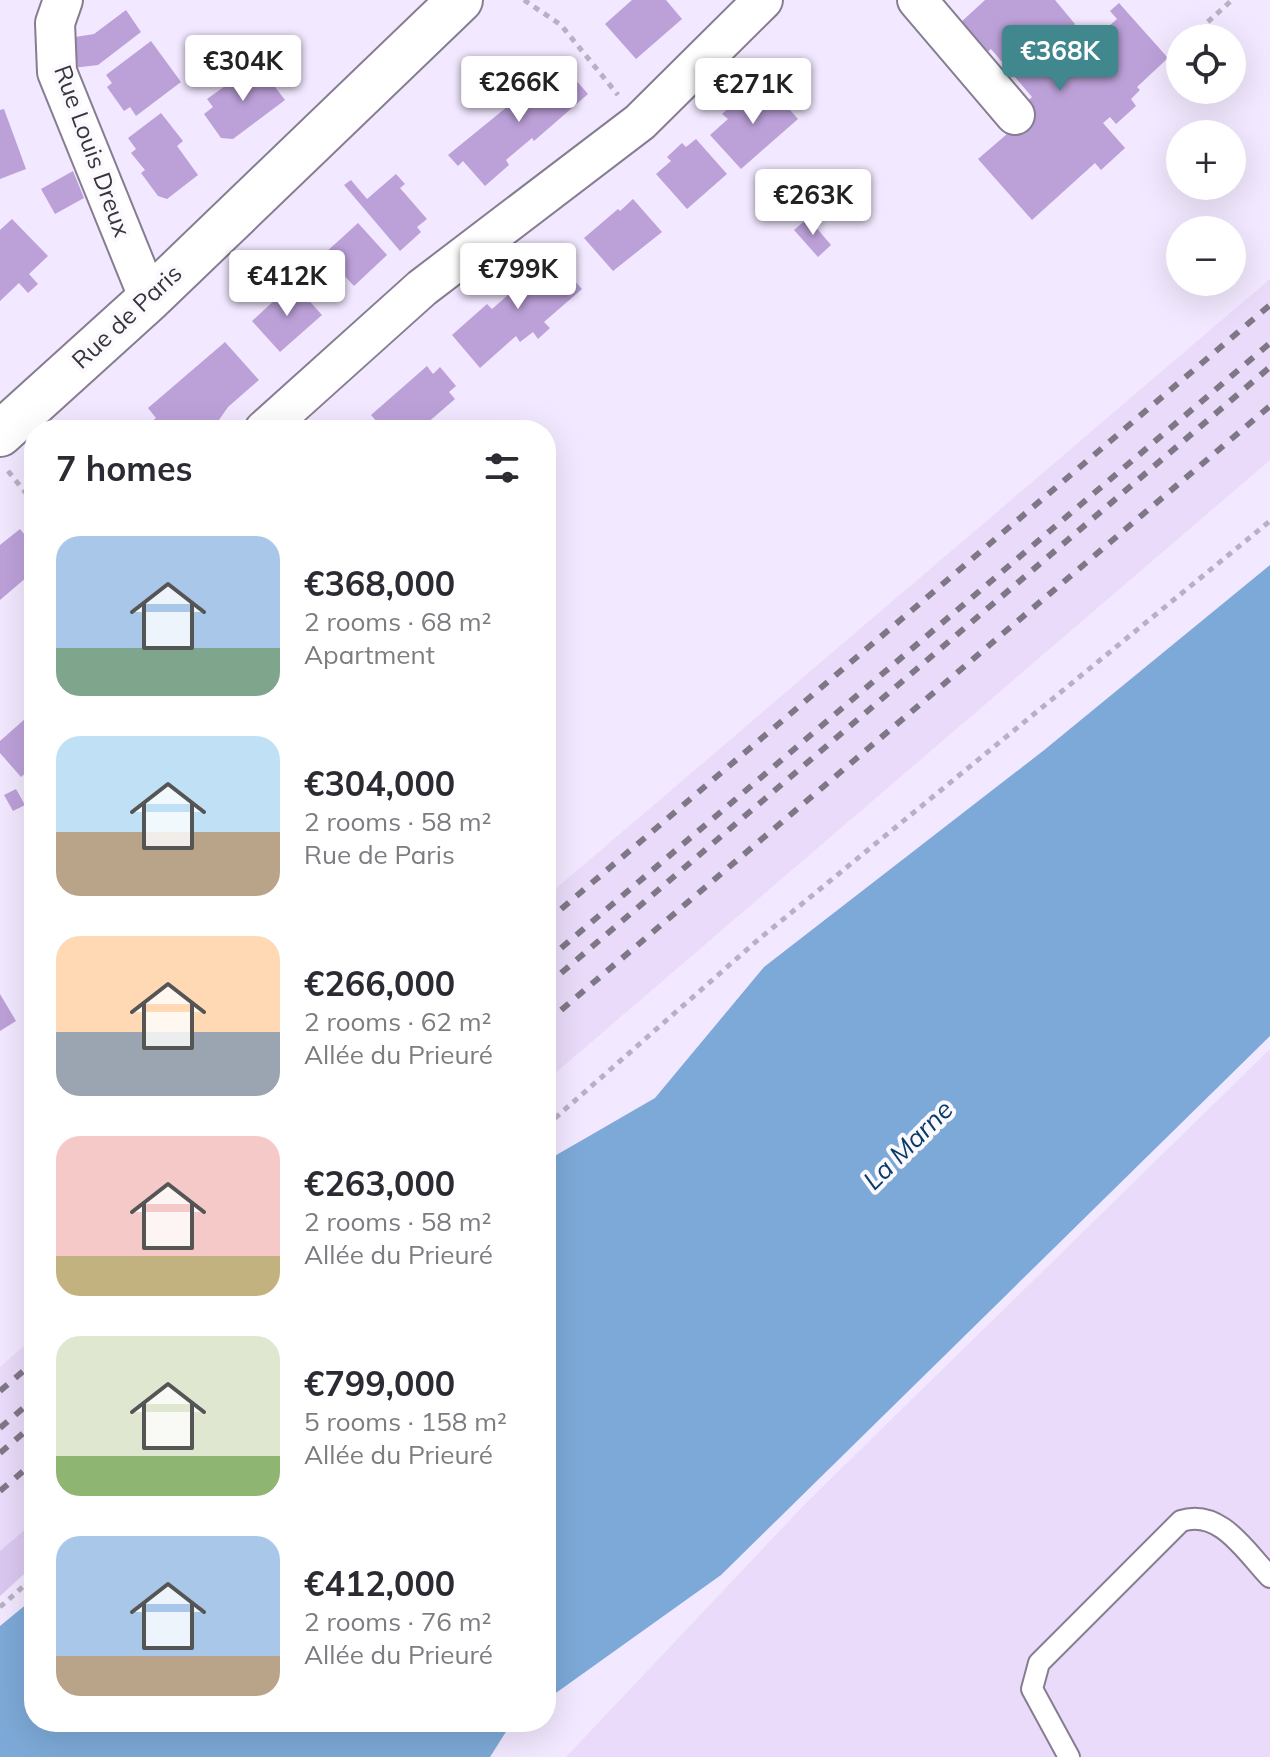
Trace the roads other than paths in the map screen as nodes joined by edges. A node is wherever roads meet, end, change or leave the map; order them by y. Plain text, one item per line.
1 (63, 0) edge
2 (460, 0) edge
3 (763, 0) edge
4 (917, 0) edge
5 (1015, 115) dead end
6 (149, 299) junction
7 (275, 420) edge
8 (0, 434) edge
9 (1270, 1577) edge
10 (1069, 1757) edge

1 - 6 street, Rue Louis Dreux
2 - 6 main road, Rue de Paris
3 - 7 street
4 - 5 street
6 - 8 main road, Rue de Paris
9 - 10 lane

